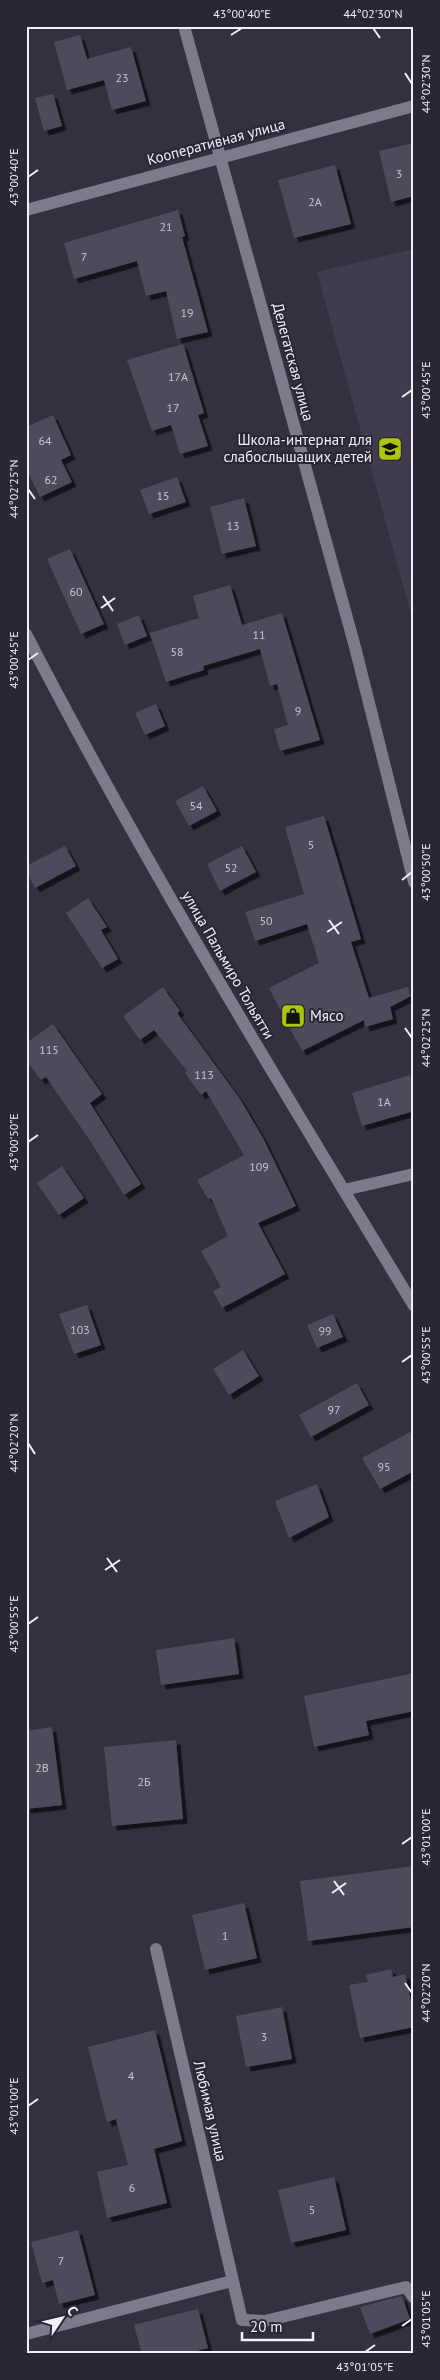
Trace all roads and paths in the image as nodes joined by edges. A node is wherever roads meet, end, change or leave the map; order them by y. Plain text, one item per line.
1 (184, 26) edge
2 (414, 106) edge
3 (220, 157) junction
4 (26, 210) edge
5 (26, 634) edge
6 (414, 882) edge
7 (414, 1174) edge
8 (344, 1190) junction
9 (414, 1306) edge
10 (156, 1949) dead end
11 (232, 2281) junction
12 (414, 2298) edge
13 (26, 2334) edge

1 - 3 street, Делегатская улица
2 - 3 street, Кооперативная улица
3 - 4 street, Кооперативная улица
3 - 6 street, Делегатская улица
5 - 8 street, улица Пальмиро Тольятти
7 - 8 street
8 - 9 street, улица Пальмиро Тольятти
10 - 11 street, Любимая улица
11 - 12 street, Любимая улица
11 - 13 street

